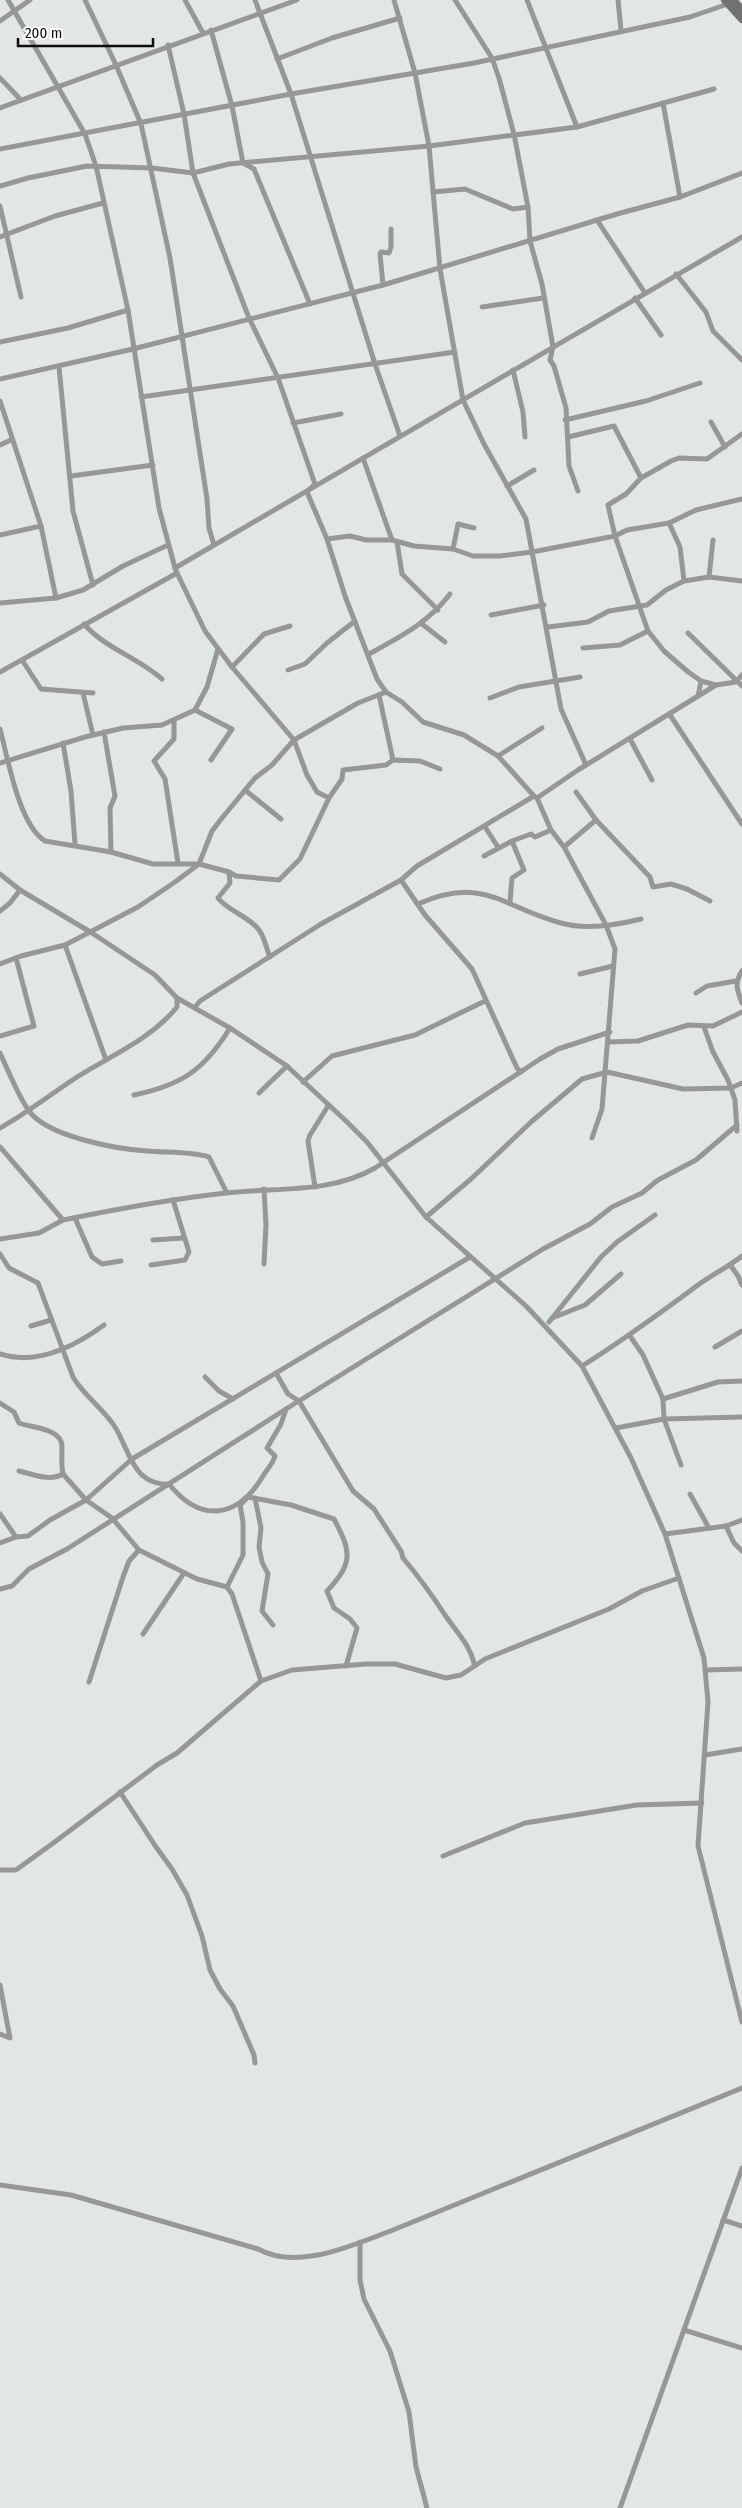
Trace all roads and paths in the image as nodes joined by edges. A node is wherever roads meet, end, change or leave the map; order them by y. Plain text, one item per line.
1 (8, 0) edge
2 (30, 0) edge
3 (85, 0) edge
4 (185, 0) edge
5 (255, 0) edge
6 (296, 0) edge
7 (394, 0) edge
8 (455, 0) edge
9 (526, 0) edge
10 (618, 0) edge
11 (728, 1) edge
12 (742, 10) edge
13 (15, 12) junction
14 (259, 14) junction
15 (400, 18) junction
16 (742, 19) edge
17 (0, 21) edge
18 (211, 30) junction
19 (621, 30) junction
20 (203, 33) junction
21 (168, 45) junction
22 (545, 46) junction
23 (492, 58) junction
24 (277, 59) junction
25 (116, 65) junction
26 (415, 73) junction
27 (0, 78) edge
28 (58, 87) junction
29 (714, 89) dead end
30 (291, 94) junction
31 (21, 100) junction
32 (663, 103) junction
33 (232, 106) junction
34 (0, 108) edge
35 (184, 114) junction
36 (141, 124) junction
37 (577, 127) junction
38 (85, 134) junction
39 (514, 134) junction
40 (429, 146) junction
41 (0, 149) edge
42 (310, 157) junction
43 (243, 163) junction
44 (96, 166) junction
45 (152, 168) junction
46 (193, 173) junction
47 (742, 173) edge
48 (0, 186) edge
49 (433, 192) junction
50 (680, 197) junction
51 (102, 203) junction
52 (0, 206) edge
53 (528, 207) junction
54 (597, 220) junction
55 (391, 230) dead end
56 (7, 234) junction
57 (0, 237) edge
58 (742, 237) edge
59 (530, 240) junction
60 (440, 269) junction
61 (676, 274) junction
62 (383, 285) junction
63 (354, 293) junction
64 (645, 293) junction
65 (21, 297) dead end
66 (543, 298) junction
67 (635, 298) junction
68 (310, 304) junction
69 (482, 307) dead end
70 (128, 310) junction
71 (249, 318) junction
72 (661, 335) dead end
73 (180, 337) junction
74 (0, 342) edge
75 (553, 347) junction
76 (134, 349) junction
77 (455, 352) junction
78 (742, 360) edge
79 (375, 364) junction
80 (59, 367) junction
81 (513, 370) junction
82 (278, 378) junction
83 (0, 379) edge
84 (700, 384) dead end
85 (190, 390) junction
86 (142, 397) junction
87 (463, 400) junction
88 (0, 401) edge
89 (341, 414) dead end
90 (565, 420) junction
91 (712, 422) dead end
92 (293, 423) junction
93 (742, 434) edge
94 (400, 436) junction
95 (525, 437) dead end
96 (568, 437) junction
97 (11, 440) junction
98 (0, 444) edge
99 (725, 448) junction
100 (362, 458) junction
101 (153, 465) junction
102 (534, 470) dead end
103 (71, 476) junction
104 (641, 478) junction
105 (507, 486) junction
106 (578, 491) dead end
107 (307, 492) junction
108 (742, 499) edge
109 (669, 523) junction
110 (41, 526) junction
111 (474, 528) dead end
112 (0, 535) edge
113 (615, 536) junction
114 (327, 539) junction
115 (713, 540) dead end
116 (394, 541) junction
117 (168, 545) junction
118 (214, 545) junction
119 (453, 549) junction
120 (532, 552) junction
121 (176, 571) junction
122 (709, 577) junction
123 (684, 581) junction
124 (742, 581) edge
125 (93, 586) junction
126 (450, 594) dead end
127 (56, 598) junction
128 (0, 603) edge
129 (544, 605) junction
130 (638, 606) junction
131 (438, 610) junction
132 (491, 615) dead end
133 (355, 621) junction
134 (84, 624) junction
135 (422, 624) junction
136 (290, 626) dead end
137 (548, 627) junction
138 (648, 631) junction
139 (688, 633) dead end
140 (445, 642) dead end
141 (584, 648) dead end
142 (218, 649) junction
143 (369, 654) junction
144 (22, 660) junction
145 (232, 667) junction
146 (288, 670) dead end
147 (0, 672) edge
148 (742, 675) edge
149 (580, 677) dead end
150 (162, 679) dead end
151 (555, 681) junction
152 (701, 682) junction
153 (736, 682) junction
154 (716, 685) junction
155 (742, 686) edge
156 (386, 692) junction
157 (93, 693) dead end
158 (83, 694) junction
159 (379, 695) junction
160 (698, 696) junction
161 (490, 698) dead end
162 (196, 710) junction
163 (670, 714) junction
164 (174, 721) junction
165 (542, 728) dead end
166 (0, 730) edge
167 (104, 732) junction
168 (93, 735) junction
169 (630, 738) junction
170 (294, 740) junction
171 (63, 743) junction
172 (498, 756) junction
173 (581, 758) junction
174 (9, 760) junction
175 (211, 760) dead end
176 (393, 760) junction
177 (0, 763) edge
178 (586, 765) junction
179 (440, 769) dead end
180 (578, 770) junction
181 (652, 780) dead end
182 (245, 790) junction
183 (576, 792) dead end
184 (535, 797) junction
185 (329, 798) junction
186 (281, 819) dead end
187 (596, 820) junction
188 (742, 824) edge
189 (485, 826) junction
190 (550, 830) junction
191 (512, 841) junction
192 (76, 844) junction
193 (498, 847) junction
194 (564, 847) junction
195 (111, 852) junction
196 (484, 856) dead end
197 (178, 863) junction
198 (199, 864) junction
199 (229, 872) junction
200 (0, 874) edge
201 (401, 880) junction
202 (20, 890) junction
203 (710, 901) dead end
204 (510, 902) junction
205 (418, 904) junction
206 (0, 911) edge
207 (641, 919) dead end
208 (606, 924) junction
209 (92, 933) junction
210 (65, 946) junction
211 (270, 956) junction
212 (16, 958) junction
213 (0, 964) edge
214 (613, 966) junction
215 (742, 971) edge
216 (580, 974) dead end
217 (736, 980) junction
218 (696, 993) dead end
219 (178, 998) junction
220 (485, 1001) junction
221 (742, 1003) edge
222 (195, 1007) junction
223 (742, 1012) edge
224 (704, 1027) junction
225 (230, 1028) junction
226 (610, 1032) junction
227 (0, 1036) edge
228 (609, 1042) junction
229 (0, 1053) edge
230 (106, 1060) junction
231 (287, 1066) junction
232 (521, 1072) junction
233 (607, 1072) junction
234 (303, 1082) junction
235 (742, 1083) edge
236 (731, 1088) junction
237 (259, 1093) dead end
238 (134, 1095) dead end
239 (328, 1106) junction
240 (29, 1111) junction
241 (0, 1128) edge
242 (592, 1138) dead end
243 (0, 1147) edge
244 (382, 1164) junction
245 (315, 1187) junction
246 (264, 1190) junction
247 (227, 1193) junction
248 (173, 1200) junction
249 (655, 1215) dead end
250 (426, 1217) junction
251 (75, 1218) junction
252 (63, 1220) junction
253 (183, 1238) junction
254 (0, 1239) edge
255 (153, 1240) dead end
256 (0, 1254) edge
257 (742, 1256) edge
258 (470, 1257) junction
259 (121, 1261) dead end
260 (264, 1264) dead end
261 (151, 1265) dead end
262 (731, 1266) junction
263 (621, 1274) dead end
264 (497, 1279) junction
265 (742, 1286) edge
266 (537, 1316) junction
267 (51, 1320) junction
268 (550, 1320) junction
269 (104, 1325) dead end
270 (31, 1326) dead end
271 (552, 1331) junction
272 (742, 1331) edge
273 (630, 1336) junction
274 (714, 1347) dead end
275 (61, 1350) junction
276 (0, 1354) edge
277 (582, 1366) junction
278 (276, 1373) junction
279 (205, 1377) dead end
280 (742, 1381) edge
281 (233, 1399) junction
282 (663, 1399) junction
283 (299, 1401) junction
284 (0, 1403) edge
285 (8, 1408) junction
286 (286, 1408) junction
287 (0, 1410) edge
288 (742, 1416) edge
289 (664, 1419) junction
290 (616, 1428) junction
291 (132, 1459) junction
292 (681, 1465) dead end
293 (19, 1471) dead end
294 (63, 1474) junction
295 (169, 1484) junction
296 (690, 1494) dead end
297 (248, 1497) junction
298 (256, 1498) junction
299 (86, 1500) junction
300 (0, 1514) edge
301 (112, 1518) junction
302 (742, 1520) edge
303 (726, 1526) junction
304 (709, 1528) junction
305 (665, 1534) junction
306 (16, 1537) junction
307 (0, 1543) edge
308 (139, 1550) junction
309 (742, 1551) edge
310 (184, 1572) junction
311 (679, 1578) junction
312 (228, 1587) junction
313 (0, 1589) edge
314 (273, 1625) dead end
315 (143, 1634) dead end
316 (346, 1666) junction
317 (475, 1666) junction
318 (742, 1669) edge
319 (707, 1670) junction
320 (261, 1681) junction
321 (89, 1682) dead end
322 (742, 1748) edge
323 (705, 1755) junction
324 (120, 1792) junction
325 (702, 1803) junction
326 (443, 1856) dead end
327 (0, 1870) edge
328 (0, 1985) edge
329 (742, 2022) edge
330 (0, 2034) edge
331 (255, 2063) dead end
332 (742, 2088) edge
333 (742, 2168) edge
334 (0, 2185) edge
335 (723, 2220) junction
336 (742, 2226) edge
337 (360, 2242) junction
338 (684, 2330) junction
339 (742, 2348) edge
340 (427, 2508) edge
341 (620, 2508) edge

1 - 13 street
2 - 13 street
3 - 25 street
4 - 20 street
5 - 14 street
6 - 14 street
7 - 15 street
8 - 23 street
9 - 22 street
10 - 19 street
11 - 12 street
11 - 16 street
11 - 19 street
13 - 17 street
13 - 28 street
14 - 18 street
14 - 24 street
15 - 24 street
15 - 26 street
18 - 20 street
18 - 33 street
19 - 22 street
20 - 21 street
21 - 25 street
21 - 35 street
22 - 23 street
22 - 37 street
23 - 26 street
23 - 39 street
24 - 30 street
25 - 28 street
25 - 36 street
26 - 30 street
26 - 40 street
27 - 31 street
28 - 31 street
28 - 38 street
29 - 32 street
30 - 33 street
30 - 42 street
31 - 34 street
32 - 37 street
32 - 50 street
33 - 35 street
33 - 43 street
35 - 36 street
35 - 46 street
36 - 38 street
36 - 45 street
37 - 39 street
38 - 41 street
38 - 44 street
39 - 40 street
39 - 53 street
40 - 42 street
40 - 49 street
42 - 43 street
42 - 63 street
43 - 46 street
43 - 68 street
44 - 45 street
44 - 48 street
44 - 51 street
45 - 46 street
45 - 73 street
46 - 71 street
47 - 50 street
49 - 53 street
49 - 60 street
50 - 54 street
51 - 56 street
51 - 70 street
52 - 56 street
53 - 59 street
54 - 59 street
54 - 64 street
55 - 62 street
56 - 57 street
56 - 65 street
58 - 61 street
59 - 60 street
59 - 66 street
60 - 62 street
60 - 77 street
61 - 64 street
61 - 78 street
62 - 63 street
63 - 68 street
63 - 79 street
64 - 67 street
66 - 69 street
66 - 75 street
67 - 72 street
67 - 75 street
68 - 71 street
70 - 74 street
70 - 76 street
71 - 73 street
71 - 82 street
73 - 76 street
73 - 85 street
75 - 81 street
75 - 90 street
76 - 80 street
76 - 86 street
77 - 79 street
77 - 87 street
79 - 82 street
79 - 94 street
80 - 83 street
80 - 103 street
81 - 87 street
81 - 95 street
82 - 85 street
82 - 92 street
84 - 90 street
85 - 86 street
85 - 118 street
86 - 101 street
87 - 94 street
87 - 105 street
88 - 97 street
89 - 92 street
90 - 96 street
91 - 99 street
92 - 107 street
93 - 99 street
94 - 100 street
96 - 104 street
96 - 106 street
97 - 98 street
97 - 110 street
99 - 104 street
100 - 107 street
100 - 116 street
101 - 103 street
101 - 117 street
102 - 105 street
103 - 125 street
104 - 113 street
105 - 120 street
107 - 114 street
107 - 118 street
108 - 109 street
109 - 113 street
109 - 123 street
110 - 112 street
110 - 127 street
111 - 119 street
113 - 120 street
113 - 130 street
114 - 116 street
114 - 133 street
115 - 122 street
116 - 119 street
116 - 131 street
117 - 121 street
117 - 125 street
118 - 121 street
119 - 120 street
120 - 129 street
121 - 134 street
121 - 142 street
122 - 123 street
122 - 124 street
123 - 130 street
125 - 127 street
126 - 131 street
127 - 128 street
129 - 132 street
129 - 137 street
130 - 137 street
130 - 138 street
131 - 135 street
133 - 143 street
133 - 146 street
134 - 144 street
134 - 150 street
135 - 140 street
135 - 143 street
136 - 145 street
137 - 151 street
138 - 141 street
138 - 152 street
139 - 153 street
142 - 145 street
142 - 162 street
143 - 156 street
144 - 147 street
144 - 158 street
145 - 170 street
148 - 153 street
149 - 151 street
151 - 161 street
151 - 173 street
152 - 154 street
152 - 160 street
153 - 154 street
153 - 155 street
154 - 160 street
156 - 159 street
156 - 172 street
157 - 158 street
158 - 168 street
159 - 170 street
159 - 176 street
160 - 163 street
162 - 164 street
162 - 175 street
163 - 169 street
163 - 188 street
164 - 167 street
164 - 197 street
165 - 172 street
166 - 174 street
167 - 168 street
167 - 195 street
168 - 171 street
169 - 178 street
169 - 181 street
170 - 182 street
170 - 185 street
171 - 174 street
171 - 192 street
172 - 184 street
173 - 178 street
173 - 180 street
174 - 177 street
174 - 192 street
176 - 179 street
176 - 185 street
178 - 180 street
180 - 184 street
182 - 186 street
182 - 198 street
183 - 187 street
184 - 189 street
184 - 190 street
185 - 199 street
187 - 194 street
187 - 203 street
189 - 193 street
189 - 201 street
190 - 191 street
190 - 194 street
191 - 193 street
191 - 204 street
192 - 195 street
193 - 196 street
194 - 208 street
195 - 197 street
197 - 198 street
198 - 199 street
198 - 209 street
199 - 211 street
200 - 202 street
201 - 205 street
201 - 211 street
202 - 206 street
202 - 209 street
204 - 205 street
204 - 208 street
205 - 220 street
207 - 208 street
208 - 214 street
209 - 210 street
209 - 219 street
210 - 212 street
210 - 230 street
211 - 222 street
212 - 213 street
212 - 227 street
214 - 216 street
214 - 226 street
215 - 217 street
217 - 218 street
217 - 221 street
219 - 222 street
219 - 230 street
220 - 232 street
220 - 234 street
222 - 225 street
223 - 224 street
224 - 228 street
224 - 236 street
225 - 231 street
225 - 238 street
226 - 228 street
226 - 232 street
228 - 233 street
229 - 240 street
230 - 240 street
231 - 234 street
231 - 237 street
232 - 244 street
233 - 236 street
233 - 242 street
233 - 250 street
234 - 239 street
235 - 236 street
236 - 264 street
239 - 244 street
239 - 245 street
240 - 241 street
240 - 247 street
243 - 252 street
244 - 245 street
244 - 250 street
245 - 246 street
246 - 247 street
246 - 260 street
247 - 248 street
248 - 251 street
248 - 253 street
249 - 268 street
250 - 258 street
251 - 252 street
251 - 259 street
252 - 254 street
253 - 255 street
253 - 261 street
256 - 267 street
257 - 262 street
258 - 264 street
258 - 278 street
262 - 265 street
262 - 273 street
263 - 268 street
264 - 266 street
264 - 283 street
266 - 268 street
266 - 271 street
267 - 270 street
267 - 275 street
268 - 271 street
269 - 275 street
271 - 277 street
272 - 274 street
273 - 277 street
273 - 282 street
275 - 276 street
275 - 291 street
277 - 290 street
278 - 281 street
278 - 283 street
279 - 281 street
280 - 282 street
281 - 291 street
282 - 289 street
283 - 286 street
283 - 317 street
284 - 285 street
285 - 287 street
285 - 294 street
286 - 295 street
286 - 297 street
288 - 289 street
289 - 290 street
289 - 292 street
290 - 305 street
291 - 295 street
291 - 299 street
293 - 294 street
294 - 299 street
295 - 297 street
295 - 301 street
296 - 304 street
297 - 298 street
297 - 312 street
298 - 314 street
298 - 316 street
299 - 301 street
299 - 306 street
300 - 306 street
301 - 308 street
301 - 313 street
302 - 303 street
303 - 304 street
303 - 309 street
304 - 305 street
305 - 311 street
306 - 307 street
308 - 310 street
308 - 321 street
310 - 312 street
310 - 315 street
311 - 317 street
311 - 319 street
312 - 320 street
316 - 317 street
316 - 320 street
318 - 319 street
319 - 323 street
320 - 324 street
322 - 323 street
323 - 325 street
324 - 327 street
324 - 331 street
325 - 326 street
325 - 329 street
328 - 330 street
332 - 337 street
333 - 335 street
334 - 337 street
335 - 336 street
335 - 338 street
337 - 340 street
338 - 339 street
338 - 341 street

